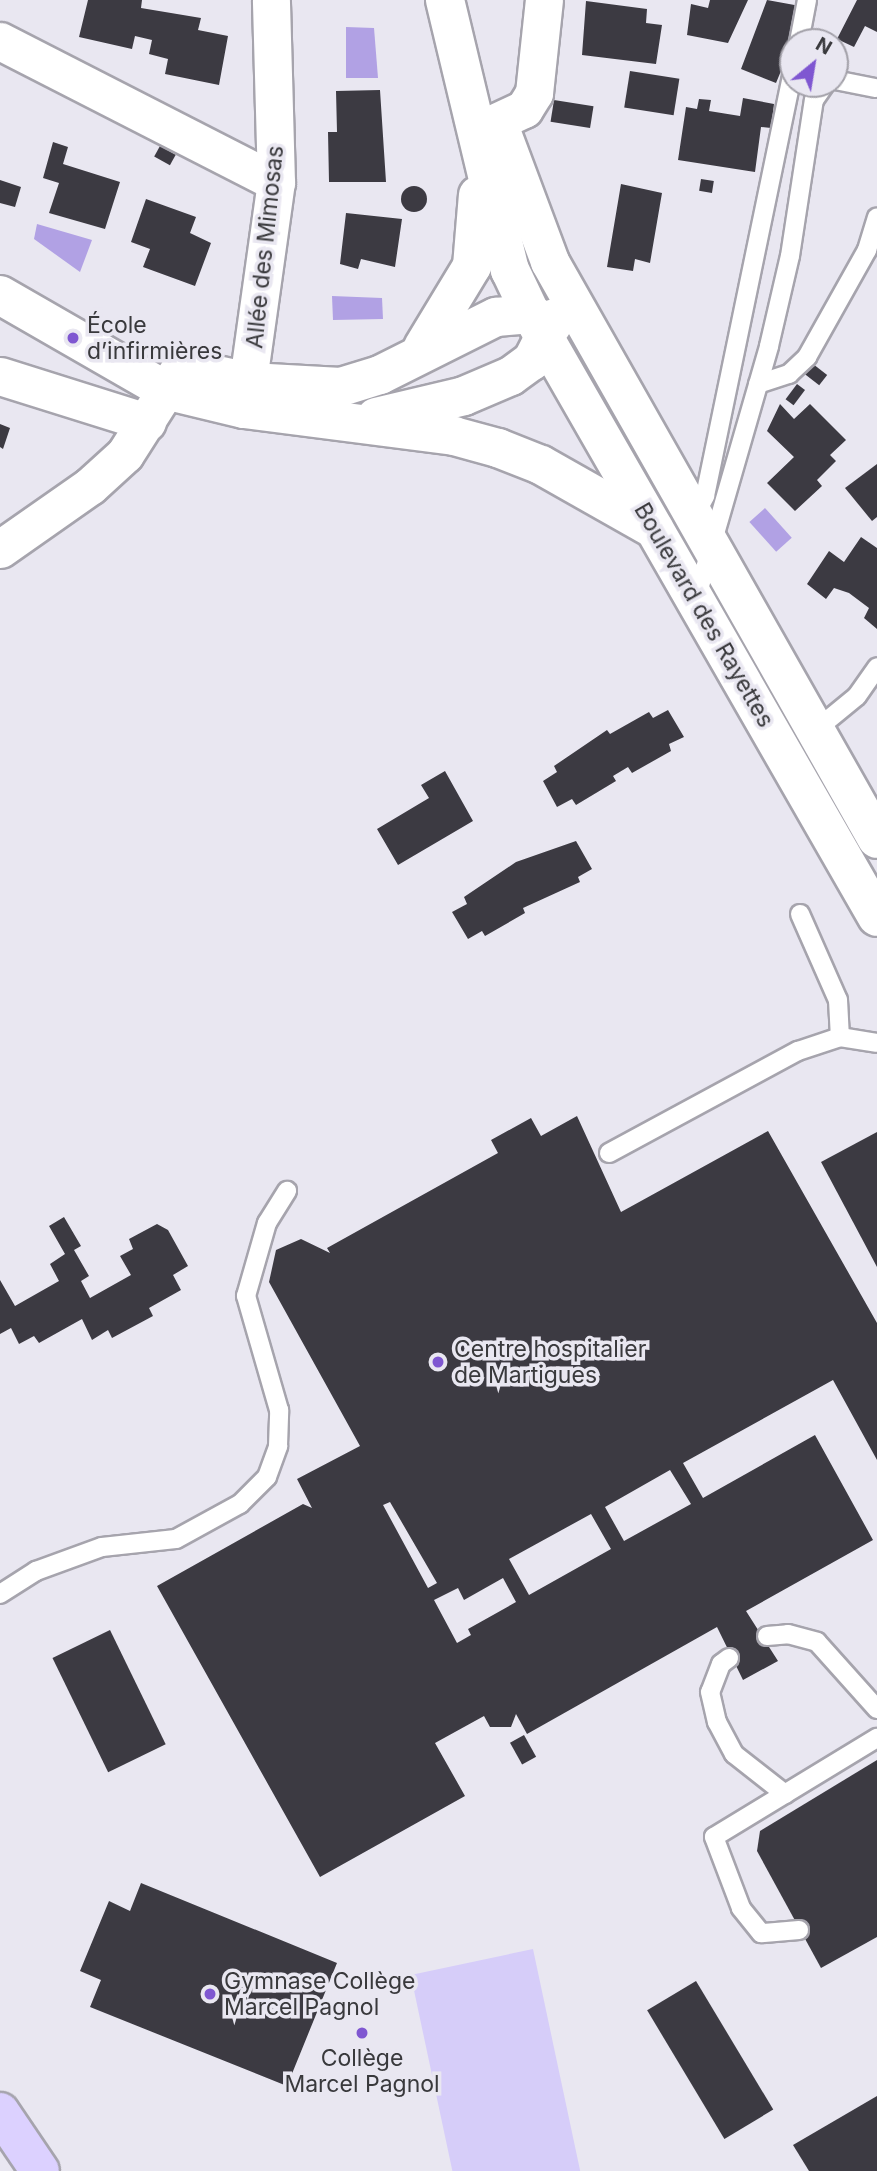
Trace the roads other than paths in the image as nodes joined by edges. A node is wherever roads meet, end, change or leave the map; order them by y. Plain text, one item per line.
1 (271, 0) edge
2 (427, 0) edge
3 (445, 0) edge
4 (472, 0) edge
5 (544, 0) edge
6 (807, 0) edge
7 (802, 28) edge
8 (0, 41) edge
9 (849, 83) edge
10 (875, 88) dead end
11 (787, 98) edge
12 (815, 98) edge
13 (498, 121) junction
14 (276, 182) junction
15 (877, 218) edge
16 (563, 286) junction
17 (0, 295) edge
18 (543, 327) junction
19 (416, 355) junction
20 (0, 376) edge
21 (758, 384) junction
22 (165, 393) junction
23 (247, 396) junction
24 (354, 422) junction
25 (672, 481) junction
26 (656, 530) junction
27 (701, 533) junction
28 (0, 549) edge
29 (696, 600) junction
30 (877, 667) edge
31 (815, 731) junction
32 (784, 754) junction
33 (877, 839) edge
34 (800, 914) dead end
35 (877, 917) edge
36 (840, 1037) junction
37 (877, 1043) edge
38 (610, 1153) dead end
39 (287, 1191) dead end
40 (0, 1594) edge
41 (767, 1636) dead end
42 (729, 1658) dead end
43 (877, 1709) edge
44 (877, 1738) edge
45 (785, 1794) junction
46 (799, 1930) dead end
47 (0, 2112) edge
48 (40, 2171) edge

1 - 14 street, Allée des Mimosas
2 - 19 main road
3 - 18 main road, Boulevard des Rayettes
4 - 13 main road, Boulevard des Rayettes
5 - 13 street
6 - 7 lane
8 - 14 street
9 - 10 lane
11 - 27 lane
12 - 21 lane
13 - 16 main road, Boulevard des Rayettes
14 - 23 street, Allée des Mimosas
15 - 21 lane
16 - 18 main road
16 - 25 main road, Boulevard des Rayettes
17 - 22 main road
18 - 19 main road
18 - 24 main road
18 - 25 main road, Boulevard des Rayettes
18 - 26 main road, Boulevard des Rayettes
19 - 23 main road
20 - 22 street
21 - 27 lane
22 - 23 main road
22 - 28 street
23 - 24 main road
24 - 26 main road
25 - 27 main road, Boulevard des Rayettes
26 - 29 main road, Boulevard des Rayettes
27 - 29 lane
27 - 31 main road, Boulevard des Rayettes
29 - 32 main road, Boulevard des Rayettes
30 - 31 lane
31 - 32 lane
31 - 33 main road, Boulevard des Rayettes
32 - 35 main road, Boulevard des Rayettes
34 - 36 lane
36 - 37 lane
36 - 38 lane
39 - 40 lane
41 - 43 lane
42 - 45 lane
44 - 45 lane
45 - 46 lane
47 - 48 main road

